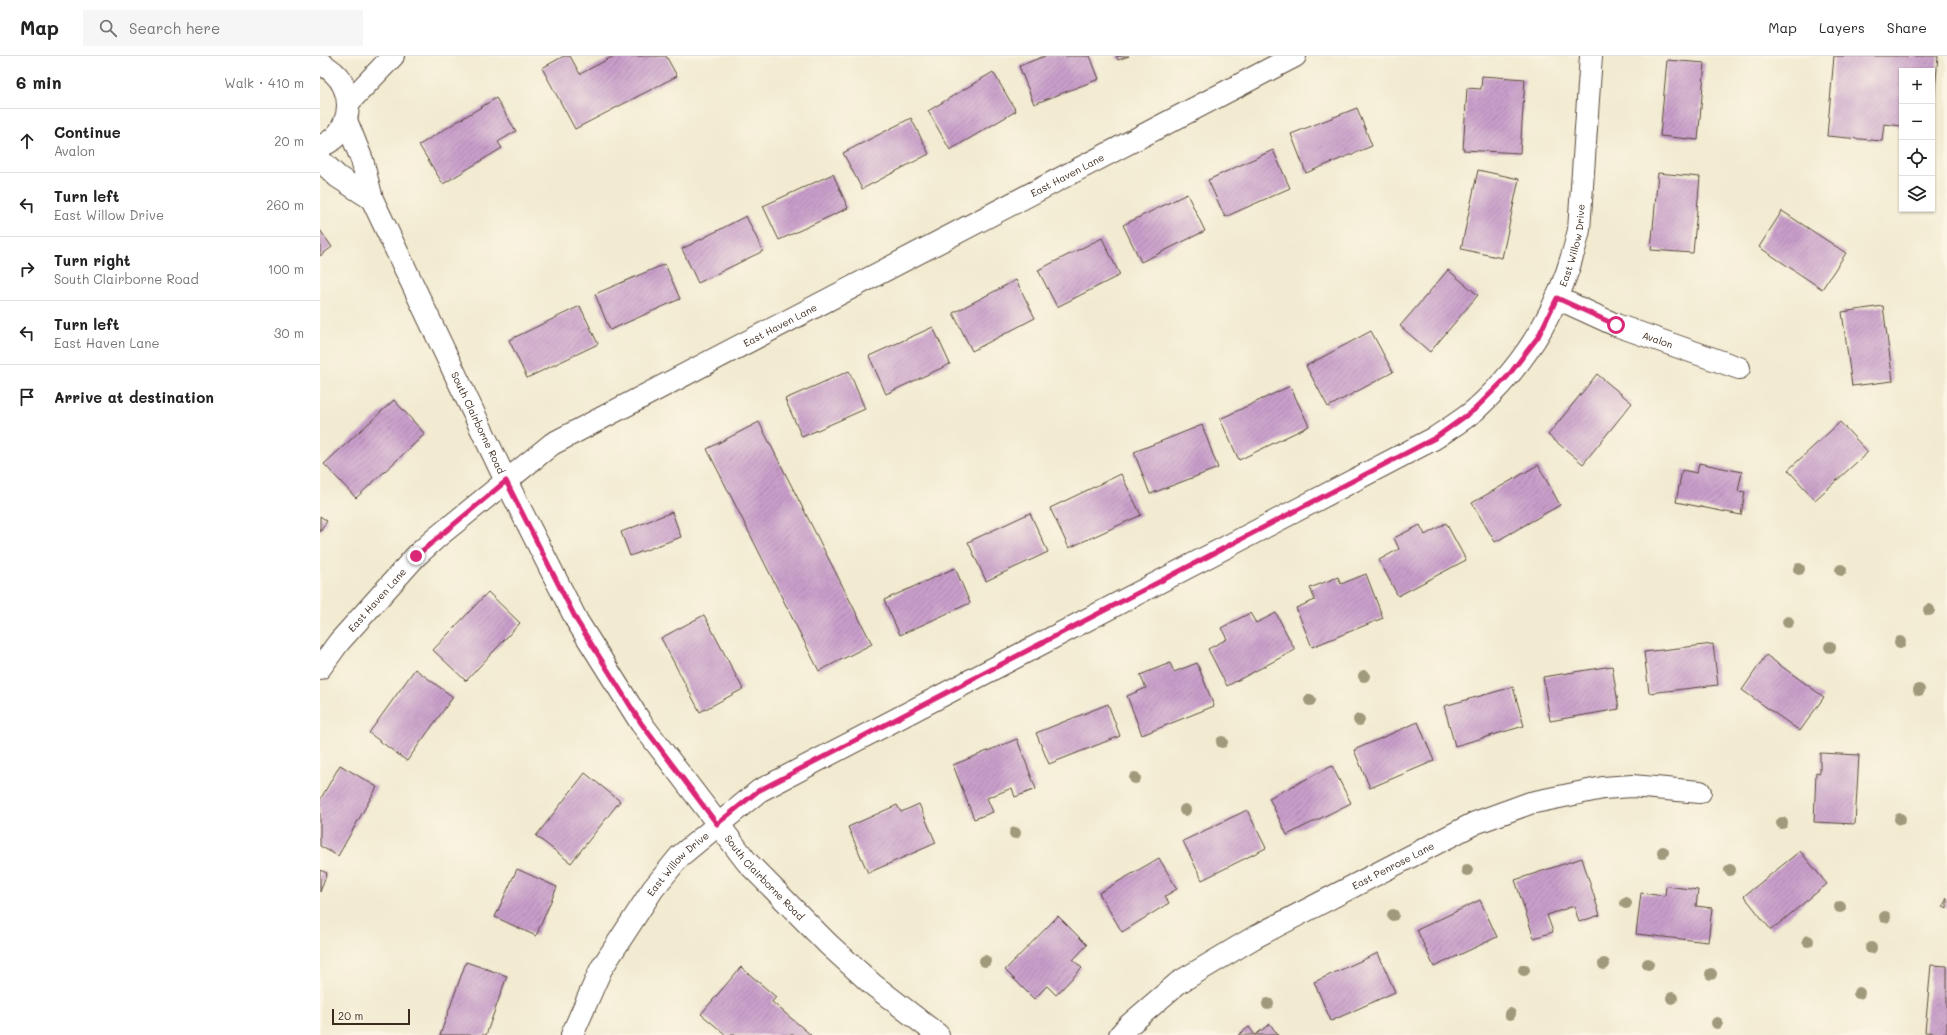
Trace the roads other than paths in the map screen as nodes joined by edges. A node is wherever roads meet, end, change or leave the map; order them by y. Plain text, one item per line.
1 (341, 56) edge
2 (393, 56) edge
3 (1295, 56) edge
4 (1591, 56) edge
5 (320, 63) edge
6 (347, 111) junction
7 (320, 146) edge
8 (320, 160) edge
9 (372, 199) junction
10 (1557, 298) junction
11 (1739, 368) dead end
12 (506, 481) junction
13 (320, 668) edge
14 (1700, 792) dead end
15 (717, 824) junction
16 (572, 1035) edge
17 (938, 1035) edge
18 (1120, 1035) edge

1 - 5 street
2 - 6 street
3 - 12 street, East Haven Lane
4 - 10 street, East Willow Drive
5 - 6 street, South Clairborne Road
6 - 7 street
6 - 9 street, South Clairborne Road
8 - 9 street
9 - 12 street, South Clairborne Road
10 - 11 street, Avalon
10 - 15 street, East Willow Drive
12 - 13 street, East Haven Lane
12 - 15 street, South Clairborne Road
14 - 18 street, East Penrose Lane
15 - 16 street, East Willow Drive
15 - 17 street, South Clairborne Road

